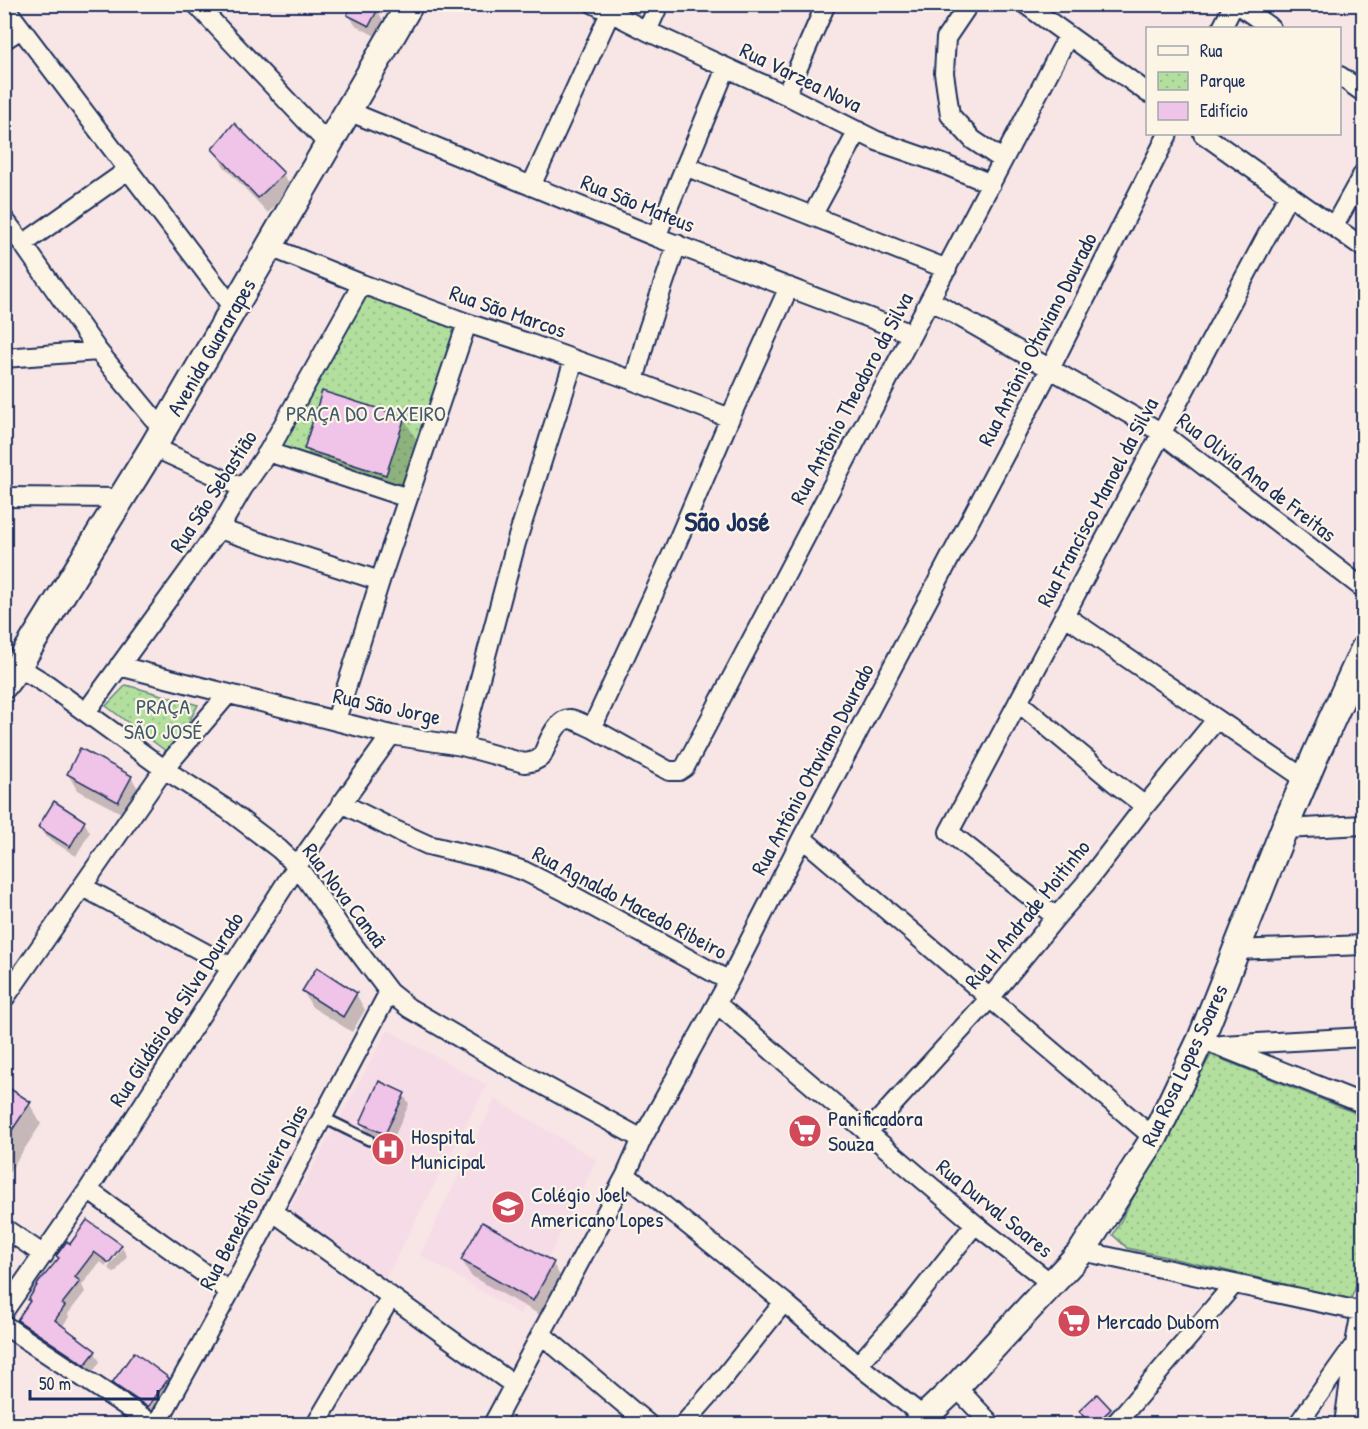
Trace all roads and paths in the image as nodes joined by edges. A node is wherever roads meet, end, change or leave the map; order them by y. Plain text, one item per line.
1 (196, 4) edge
2 (410, 4) edge
3 (659, 4) edge
4 (826, 4) edge
5 (969, 4) edge
6 (1025, 4) edge
7 (1235, 4) edge
8 (4, 6) edge
9 (602, 9) edge
10 (1223, 27) edge
11 (1270, 27) edge
12 (21, 29) junction
13 (647, 31) junction
14 (1068, 36) junction
15 (4, 40) edge
16 (726, 68) junction
17 (1341, 77) edge
18 (1146, 92) edge
19 (1364, 93) edge
20 (786, 95) junction
21 (348, 111) junction
22 (858, 131) junction
23 (1167, 135) edge
24 (1204, 135) edge
25 (329, 145) junction
26 (1003, 160) junction
27 (686, 166) junction
28 (128, 170) junction
29 (1364, 172) edge
30 (991, 184) junction
31 (531, 186) junction
32 (1289, 194) junction
33 (812, 216) junction
34 (4, 219) edge
35 (1334, 226) junction
36 (656, 237) junction
37 (24, 244) junction
38 (677, 244) junction
39 (270, 247) junction
40 (1364, 248) edge
41 (946, 269) junction
42 (362, 284) junction
43 (789, 287) junction
44 (930, 300) junction
45 (233, 308) junction
46 (467, 323) junction
47 (912, 334) junction
48 (98, 351) junction
49 (4, 358) edge
50 (574, 360) junction
51 (1050, 369) junction
52 (634, 381) junction
53 (730, 418) junction
54 (1161, 433) junction
55 (158, 438) junction
56 (268, 452) junction
57 (243, 488) junction
58 (4, 497) edge
59 (121, 498) junction
60 (408, 498) junction
61 (219, 529) junction
62 (381, 581) junction
63 (1364, 589) edge
64 (1064, 615) junction
65 (1364, 650) edge
66 (119, 666) junction
67 (8, 674) edge
68 (228, 694) junction
69 (1018, 702) junction
70 (86, 712) junction
71 (336, 720) junction
72 (1216, 720) junction
73 (592, 728) junction
74 (392, 735) junction
75 (462, 746) junction
76 (164, 769) junction
77 (1305, 779) junction
78 (341, 803) junction
79 (1145, 806) junction
80 (1364, 825) edge
81 (1284, 829) junction
82 (802, 838) junction
83 (297, 866) junction
84 (83, 887) junction
85 (1056, 917) junction
86 (1364, 945) edge
87 (1235, 950) junction
88 (231, 968) junction
89 (729, 981) junction
90 (389, 992) junction
91 (990, 998) junction
92 (4, 999) edge
93 (717, 1004) junction
94 (1364, 1037) edge
95 (1208, 1042) junction
96 (1364, 1104) edge
97 (322, 1117) junction
98 (867, 1132) junction
99 (1154, 1138) junction
100 (642, 1139) junction
101 (369, 1140) dead end
102 (626, 1175) junction
103 (88, 1190) junction
104 (272, 1211) junction
105 (975, 1224) junction
106 (4, 1228) edge
107 (1082, 1251) junction
108 (44, 1255) junction
109 (1052, 1284) junction
110 (1234, 1284) junction
111 (230, 1292) junction
112 (391, 1297) junction
113 (784, 1302) junction
114 (1363, 1309) edge
115 (4, 1311) edge
116 (4, 1325) edge
117 (541, 1334) junction
118 (1355, 1344) junction
119 (858, 1365) junction
120 (514, 1385) junction
121 (956, 1387) junction
122 (920, 1421) edge
123 (155, 1425) edge
124 (316, 1425) edge
125 (493, 1425) edge
126 (648, 1425) edge
127 (684, 1425) edge
128 (991, 1425) edge
129 (1115, 1425) edge
130 (1298, 1425) edge
131 (1344, 1425) edge

1 - 25 street
2 - 21 street, Avenida Guararapes
3 - 13 street
4 - 20 street
5 - 26 street
6 - 14 street
7 - 10 street
7 - 11 street
8 - 12 street
9 - 13 street, Rua Varzea Nova
9 - 31 street
12 - 15 street
12 - 28 street
13 - 16 street, Rua Varzea Nova
14 - 18 street
14 - 26 street, Rua Antônio Theodoro da Silva
16 - 20 street, Rua Varzea Nova
16 - 27 street
17 - 19 street
20 - 22 street, Rua Varzea Nova
21 - 25 street, Avenida Guararapes
21 - 31 street, Rua São Mateus
22 - 30 street, Rua Varzea Nova
22 - 33 street
23 - 51 street, Rua Antônio Otaviano Dourado
24 - 32 street
25 - 39 street, Avenida Guararapes
26 - 30 street, Rua Antônio Theodoro da Silva
27 - 33 street
27 - 36 street
28 - 37 street
28 - 45 street
29 - 35 street
30 - 41 street, Rua Antônio Theodoro da Silva
31 - 36 street, Rua São Mateus
32 - 35 street
32 - 54 street, Rua Francisco Manoel da Silva
33 - 41 street
34 - 37 street
35 - 40 street
36 - 38 street, Rua São Mateus
37 - 48 street
38 - 43 street, Rua São Mateus
38 - 52 street
39 - 42 street, Rua São Marcos
39 - 45 street, Avenida Guararapes
41 - 44 street, Rua Antônio Theodoro da Silva
42 - 46 street, Rua São Marcos
42 - 56 street, Rua São Sebastião
43 - 47 street, Rua São Mateus
43 - 53 street
44 - 47 street, Rua Antônio Theodoro da Silva
44 - 51 street, Rua Olivia Ana de Freitas
45 - 55 street, Avenida Guararapes
46 - 50 street, Rua São Marcos
46 - 60 street
47 - 73 street, Rua Antônio Theodoro da Silva
48 - 49 street
48 - 55 street
50 - 52 street, Rua São Marcos
50 - 75 street
51 - 54 street, Rua Olivia Ana de Freitas
51 - 82 street, Rua Antônio Otaviano Dourado
52 - 53 street, Rua São Marcos
53 - 73 street
54 - 63 street, Rua Olivia Ana de Freitas
54 - 64 street, Rua Francisco Manoel da Silva
55 - 57 street
55 - 59 street, Avenida Guararapes
56 - 57 street, Rua São Sebastião
56 - 60 street
57 - 61 street, Rua São Sebastião
58 - 59 street
59 - 67 street, Avenida Guararapes
60 - 62 street
61 - 62 street
61 - 66 street, Rua São Sebastião
62 - 71 street
64 - 69 street, Rua Francisco Manoel da Silva
64 - 72 street
65 - 77 street, Rua Rosa Lopes Soares
66 - 68 street, Rua São Jorge
66 - 70 street, Rua São Sebastião
67 - 70 street, Rua Nova Canaã
68 - 71 street, Rua São Jorge
68 - 76 street
69 - 79 street
69 - 85 street, Rua Francisco Manoel da Silva
70 - 76 street, Rua Nova Canaã
71 - 74 street, Rua São Jorge
72 - 77 street
72 - 79 street, Rua H Andrade Moitinho
73 - 75 street, Rua São Jorge
74 - 75 street, Rua São Jorge
74 - 78 street, Rua Gildásio da Silva Dourado
76 - 83 street, Rua Nova Canaã
76 - 84 street
77 - 81 street, Rua Rosa Lopes Soares
78 - 83 street, Rua Gildásio da Silva Dourado
78 - 89 street, Rua Agnaldo Macedo Ribeiro
79 - 85 street, Rua H Andrade Moitinho
80 - 81 street
81 - 87 street, Rua Rosa Lopes Soares
82 - 89 street, Rua Antônio Otaviano Dourado
82 - 91 street
83 - 88 street, Rua Gildásio da Silva Dourado
83 - 90 street, Rua Nova Canaã
84 - 88 street
84 - 92 street
85 - 91 street, Rua H Andrade Moitinho
86 - 87 street
87 - 95 street, Rua Rosa Lopes Soares
88 - 103 street, Rua Gildásio da Silva Dourado
89 - 93 street, Rua Antônio Otaviano Dourado
90 - 97 street, Rua Benedito Oliveira Dias
90 - 100 street, Rua Nova Canaã
91 - 98 street, Rua H Andrade Moitinho
91 - 99 street
93 - 98 street, Rua Durval Soares
93 - 100 street, Rua Antônio Otaviano Dourado
94 - 95 street
95 - 96 street
95 - 99 street, Rua Rosa Lopes Soares
97 - 101 lane
97 - 104 street, Rua Benedito Oliveira Dias
98 - 105 street, Rua Durval Soares
99 - 107 street, Rua Rosa Lopes Soares
100 - 102 street, Rua Antônio Otaviano Dourado
102 - 113 street
102 - 117 street, Rua Antônio Otaviano Dourado
103 - 108 street, Rua Gildásio da Silva Dourado
103 - 111 street
104 - 111 street, Rua Benedito Oliveira Dias
104 - 112 street
105 - 109 street, Rua Durval Soares
105 - 119 street
106 - 108 street
107 - 109 street, Rua Rosa Lopes Soares
107 - 110 street
108 - 115 street, Rua Gildásio da Silva Dourado
109 - 121 street, Rua Rosa Lopes Soares
110 - 114 street
110 - 129 street
111 - 123 street, Rua Benedito Oliveira Dias
112 - 120 street
112 - 124 street
113 - 119 street
113 - 127 street
114 - 118 street
116 - 123 street
117 - 120 street, Rua Antônio Otaviano Dourado
117 - 126 street
118 - 130 street
118 - 131 street
119 - 122 street
120 - 125 street, Rua Antônio Otaviano Dourado
121 - 122 street, Rua Rosa Lopes Soares
121 - 128 street

